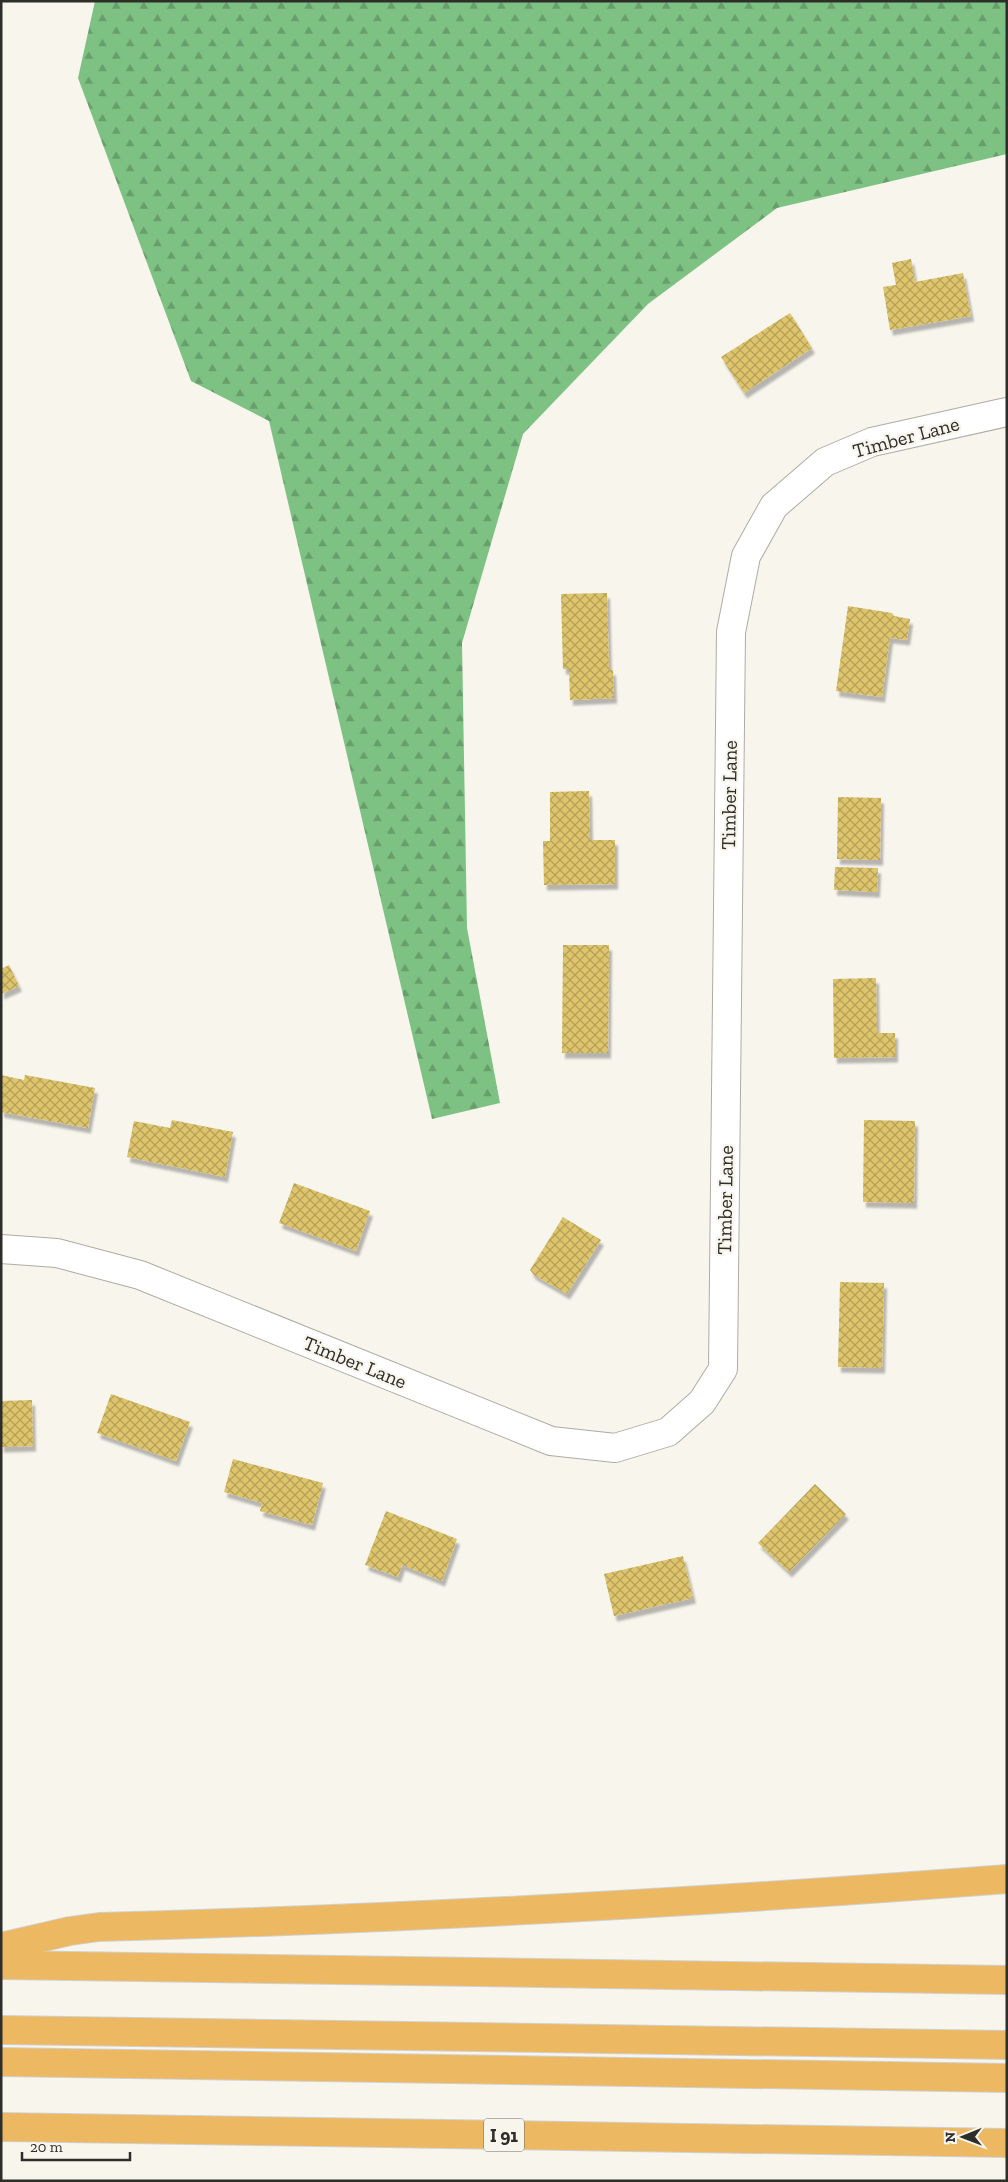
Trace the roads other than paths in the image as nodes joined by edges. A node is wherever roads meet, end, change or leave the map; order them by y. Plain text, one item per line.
1 (1007, 412) edge
2 (1, 1249) edge
3 (1007, 1879) edge
4 (1, 1947) edge
5 (1, 1965) edge
6 (1007, 1980) edge
7 (1, 2030) edge
8 (1007, 2045) edge
9 (1, 2062) edge
10 (1007, 2078) edge
11 (1, 2127) edge
12 (1007, 2142) edge

1 - 2 street, Timber Lane
3 - 4 highway
5 - 6 highway
7 - 8 highway
9 - 10 highway
11 - 12 highway, I 91

